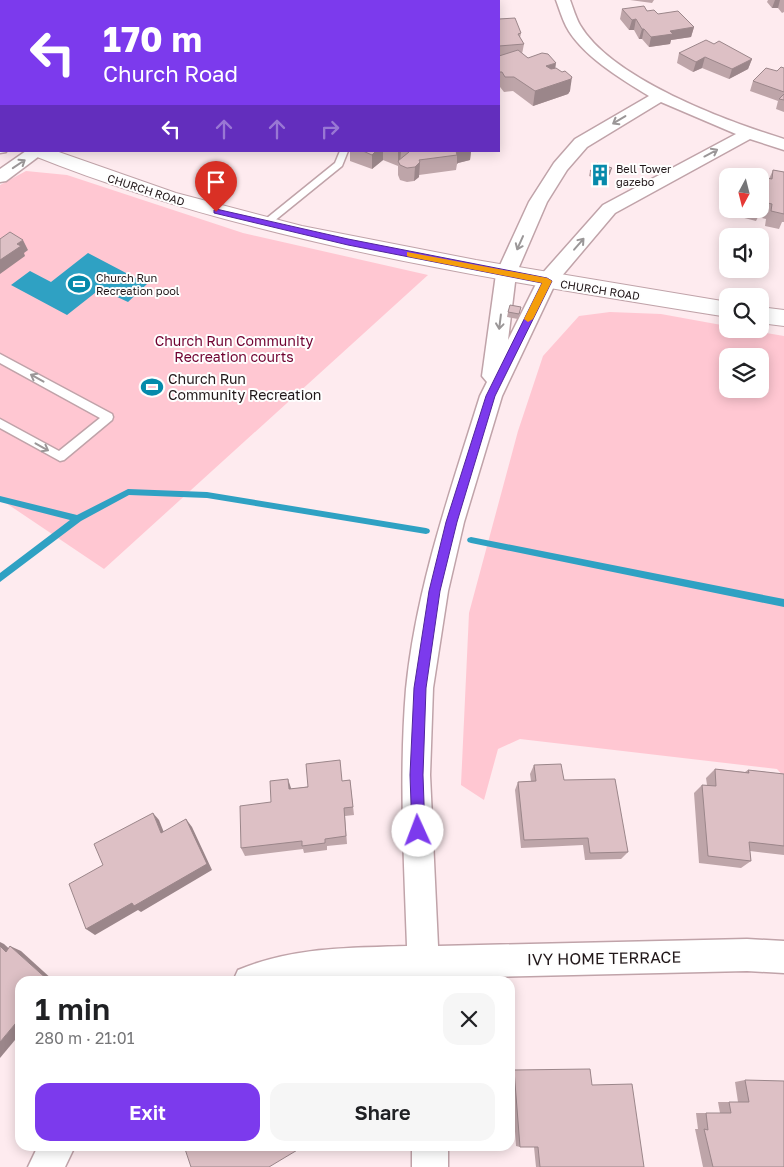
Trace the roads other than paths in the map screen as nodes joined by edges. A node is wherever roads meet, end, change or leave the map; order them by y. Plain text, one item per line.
1 (563, 0) edge
2 (661, 95) junction
3 (748, 134) junction
4 (784, 145) edge
5 (38, 152) edge
6 (41, 152) edge
7 (344, 152) edge
8 (0, 177) edge
9 (265, 224) junction
10 (506, 274) junction
11 (547, 281) junction
12 (719, 309) edge
13 (769, 316) edge
14 (784, 318) edge
15 (0, 358) edge
16 (490, 396) junction
17 (0, 423) edge
18 (784, 957) edge
19 (423, 972) edge
20 (266, 976) edge
21 (54, 1151) edge
22 (430, 1151) edge
23 (46, 1167) edge
24 (430, 1167) edge

1 - 2 street
2 - 3 street
2 -> 10 street
3 - 4 street
11 -> 3 street
8 -> 5 street
6 - 9 main road, CHURCH ROAD
7 - 9 lane
9 - 10 main road, CHURCH ROAD
10 - 11 main road, CHURCH ROAD
10 -> 16 street
11 - 12 main road, CHURCH ROAD
11 - 16 street
13 - 14 main road
17 -> 15 lane
16 - 19 street
18 - 19 street, IVY HOME TERRACE
19 - 20 street, IVY HOME TERRACE
21 - 23 street
22 - 24 street

